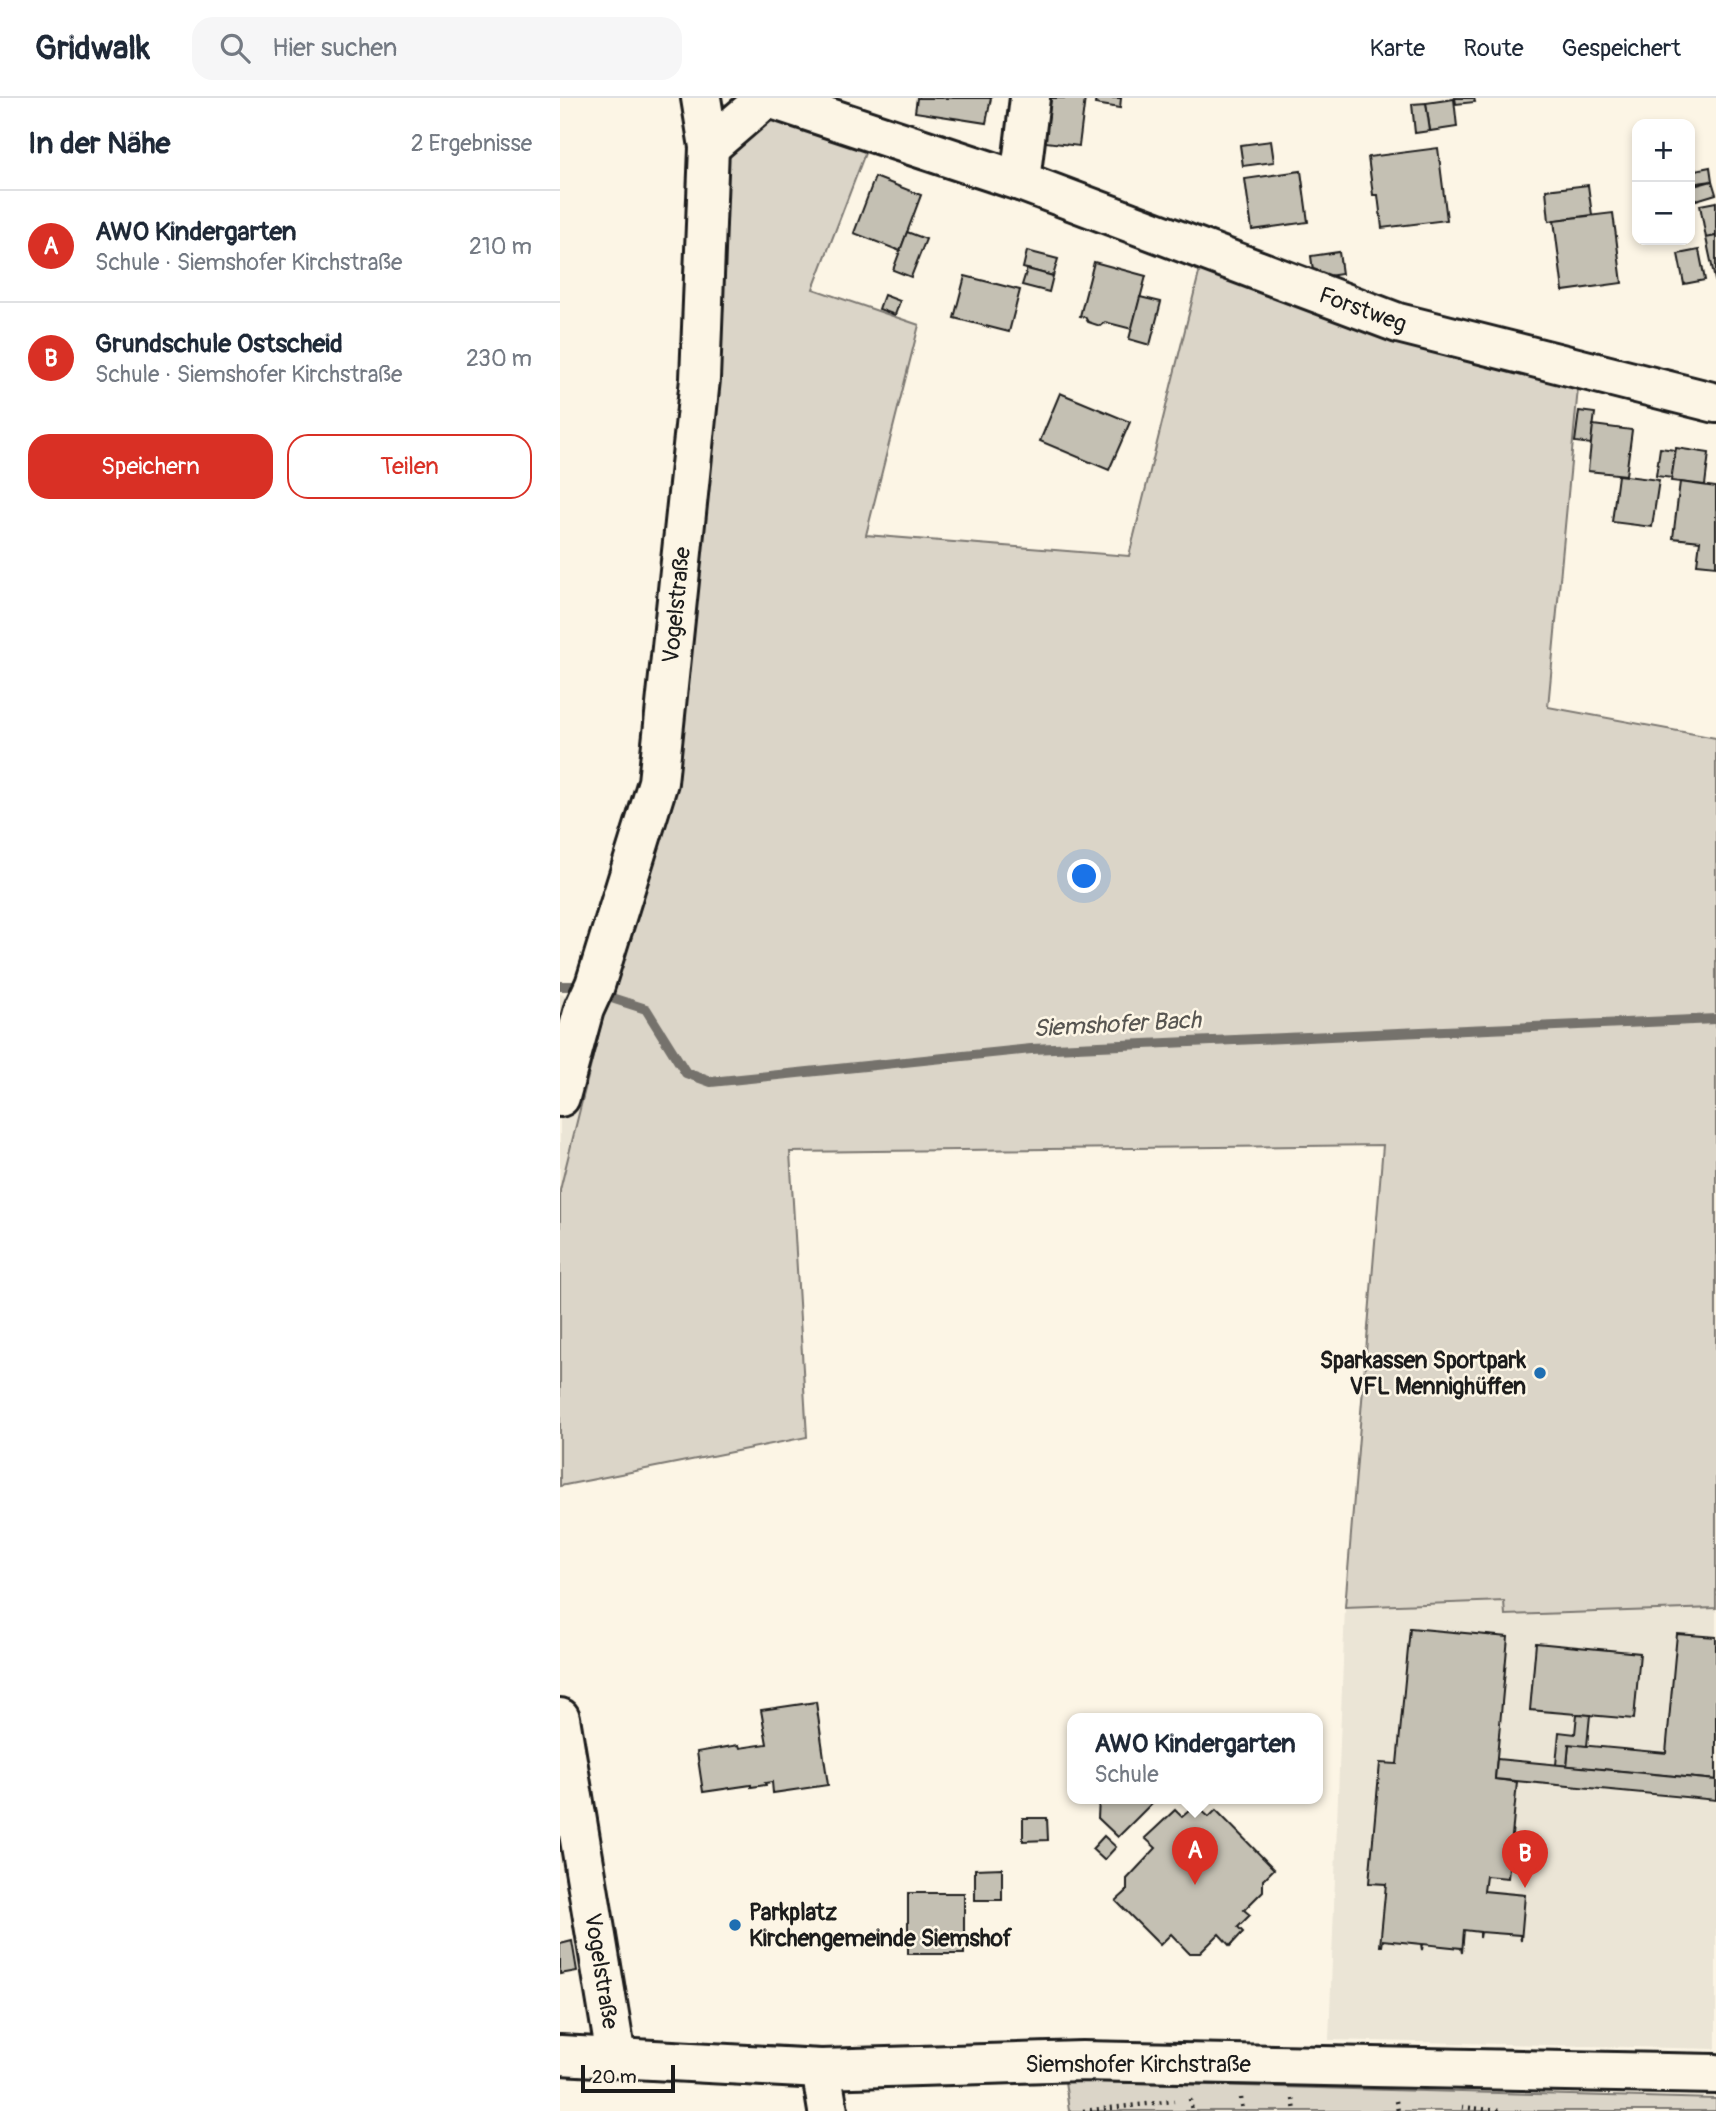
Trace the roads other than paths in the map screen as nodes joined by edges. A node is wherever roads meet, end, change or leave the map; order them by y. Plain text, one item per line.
1 (701, 98) edge
2 (767, 98) edge
3 (1030, 98) edge
4 (709, 147) junction
5 (1020, 181) junction
6 (1716, 403) edge
7 (560, 1097) edge
8 (560, 1718) edge
9 (560, 2055) edge
10 (616, 2057) junction
11 (821, 2069) junction
12 (1716, 2074) edge
13 (828, 2111) edge

1 - 4 street, Vogelstraße
2 - 4 street, Forstweg
2 - 5 street, Forstweg
3 - 5 street
4 - 7 street, Vogelstraße
5 - 6 street, Forstweg
8 - 10 street, Vogelstraße
9 - 10 street, Siemshofer Kirchstraße
10 - 11 street, Siemshofer Kirchstraße
11 - 12 street, Siemshofer Kirchstraße
11 - 13 street

